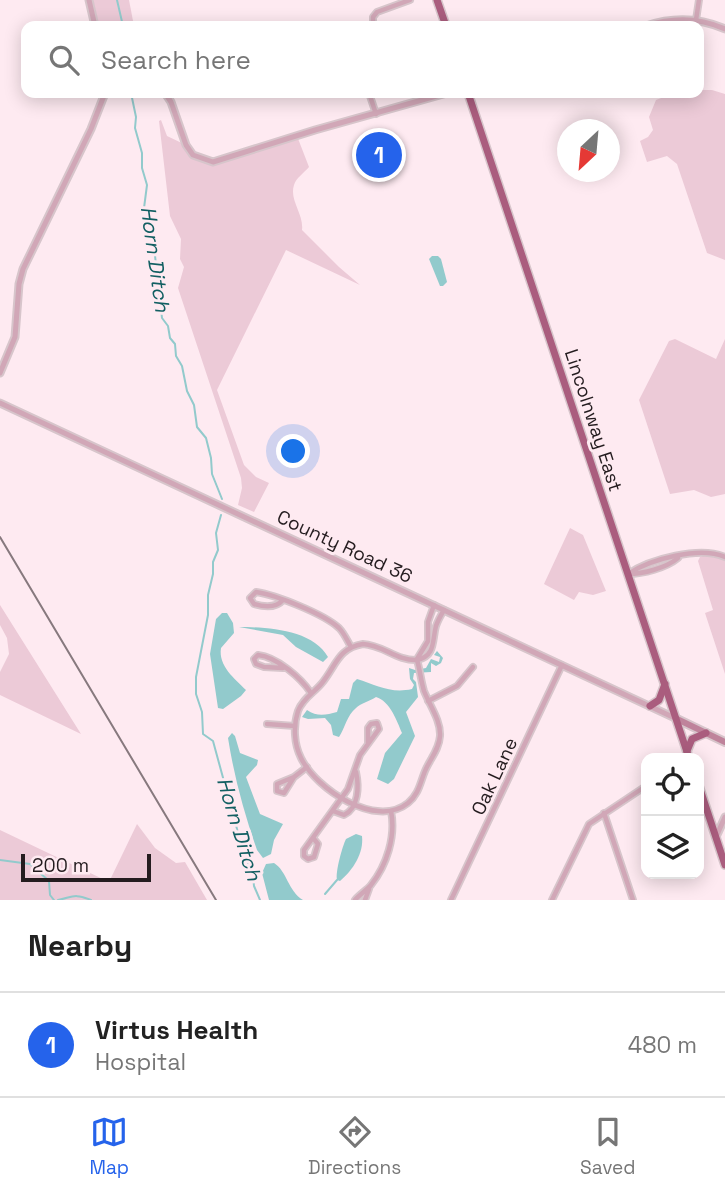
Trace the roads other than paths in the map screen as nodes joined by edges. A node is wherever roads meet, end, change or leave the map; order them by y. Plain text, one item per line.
1 (89, 0) edge
2 (410, 0) edge
3 (438, 0) edge
4 (699, 0) edge
5 (696, 20) junction
6 (94, 21) edge
7 (373, 21) edge
8 (444, 21) edge
9 (665, 21) edge
10 (699, 21) edge
11 (704, 22) edge
12 (725, 29) edge
13 (103, 98) edge
14 (168, 98) edge
15 (371, 98) edge
16 (430, 98) edge
17 (470, 98) edge
18 (376, 114) junction
19 (0, 373) edge
20 (0, 403) edge
21 (725, 557) edge
22 (628, 574) junction
23 (283, 600) junction
24 (434, 605) junction
25 (444, 610) junction
26 (351, 647) junction
27 (417, 660) junction
28 (562, 665) junction
29 (473, 667) dead end
30 (283, 668) junction
31 (665, 683) junction
32 (312, 693) junction
33 (428, 701) junction
34 (650, 706) junction
35 (677, 719) junction
36 (267, 724) dead end
37 (295, 726) junction
38 (706, 733) junction
39 (725, 742) edge
40 (368, 743) dead end
41 (688, 753) edge
42 (690, 753) edge
43 (307, 767) junction
44 (355, 771) junction
45 (295, 777) dead end
46 (641, 789) edge
47 (341, 797) junction
48 (704, 801) edge
49 (355, 804) junction
50 (333, 811) junction
51 (391, 811) junction
52 (604, 813) junction
53 (725, 817) edge
54 (716, 837) junction
55 (314, 839) dead end
56 (725, 865) edge
57 (369, 888) junction
58 (355, 900) edge
59 (365, 900) edge
60 (451, 900) edge
61 (552, 900) edge
62 (633, 900) edge

1 - 6 street
2 - 7 street
3 - 8 highway
4 - 5 street
5 - 9 street
5 - 10 street
11 - 12 street
13 - 19 street
14 - 18 street
15 - 18 street
16 - 18 street
17 - 22 highway, Lincolnway East
20 - 24 street, County Road 36
21 - 22 street
22 - 31 highway, Lincolnway East
23 - 23 street
23 - 26 street
24 - 25 street, County Road 36
24 - 27 street
25 - 27 street
25 - 28 street, County Road 36
26 - 27 street
26 - 32 street
27 - 33 street
28 - 34 street, County Road 36
28 - 60 street, Oak Lane
29 - 33 street
30 - 30 street
30 - 32 street
31 - 34 highway
31 - 35 highway, Lincolnway East
32 - 37 street
33 - 51 street
34 - 35 street, County Road 36
35 - 38 main road
35 - 41 highway, Lincolnway East
36 - 37 street
37 - 43 street
38 - 39 main road
38 - 42 highway
40 - 44 street
43 - 45 street
43 - 47 street
44 - 47 street
44 - 49 street
46 - 52 street
47 - 49 street
47 - 50 street
48 - 54 highway
49 - 50 street
49 - 51 street
50 - 55 street
51 - 57 street
52 - 61 street
52 - 62 street
53 - 54 street
54 - 56 highway
57 - 58 street
57 - 59 street

